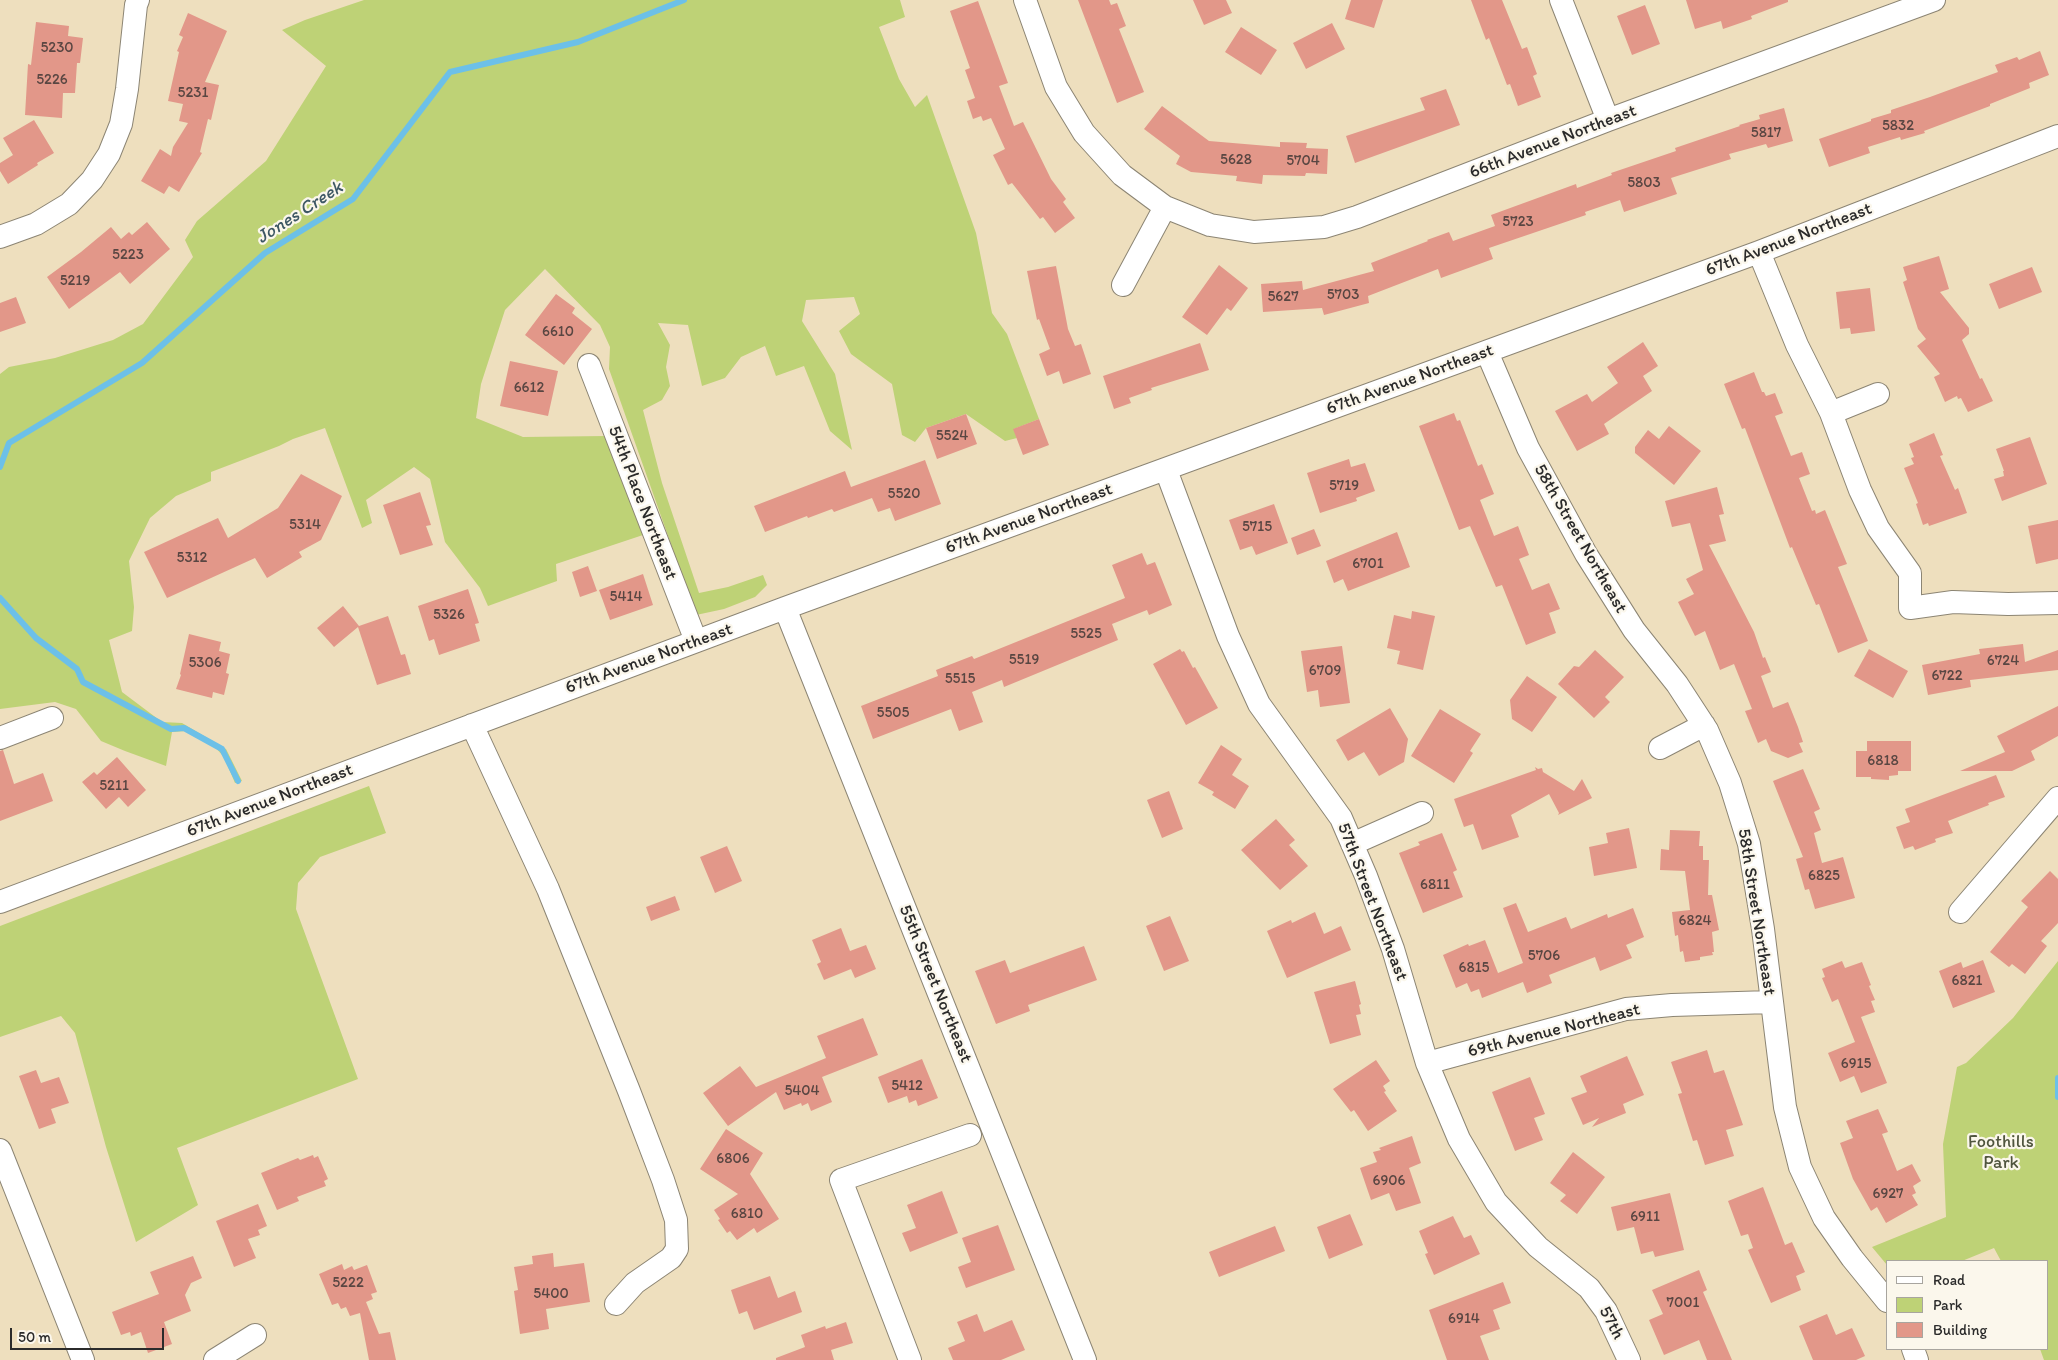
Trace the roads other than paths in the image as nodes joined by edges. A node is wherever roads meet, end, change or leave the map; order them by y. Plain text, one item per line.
1 (138, 0) edge
2 (1025, 0) edge
3 (1562, 0) edge
4 (1934, 0) edge
5 (1608, 120) junction
6 (2058, 136) edge
7 (1165, 207) junction
8 (0, 237) edge
9 (1759, 252) junction
10 (1123, 285) dead end
11 (1487, 352) junction
12 (589, 365) dead end
13 (1878, 394) dead end
14 (1830, 413) junction
15 (1166, 470) junction
16 (2058, 603) edge
17 (786, 608) junction
18 (696, 641) junction
19 (52, 718) dead end
20 (472, 725) junction
21 (1704, 725) junction
22 (0, 738) edge
23 (1660, 748) dead end
24 (2058, 798) edge
25 (1422, 813) dead end
26 (1352, 844) junction
27 (0, 902) edge
28 (1960, 912) dead end
29 (1771, 1002) junction
30 (1427, 1063) junction
31 (970, 1135) dead end
32 (2, 1160) edge
33 (1589, 1288) joint
34 (1886, 1301) edge
35 (616, 1304) dead end
36 (256, 1335) dead end
37 (83, 1360) edge
38 (216, 1360) edge
39 (910, 1360) edge
40 (1085, 1360) edge
41 (1630, 1360) edge

1 - 8 street
2 - 7 street, 66th Avenue Northeast
3 - 5 street
4 - 5 street, 66th Avenue Northeast
5 - 7 street, 66th Avenue Northeast
6 - 9 street, 67th Avenue Northeast
7 - 10 street
9 - 11 street, 67th Avenue Northeast
9 - 14 street
11 - 15 street, 67th Avenue Northeast
11 - 21 street, 58th Street Northeast
12 - 18 street, 54th Place Northeast
13 - 14 street
14 - 16 street
15 - 17 street, 67th Avenue Northeast
15 - 26 street, 57th Street Northeast
17 - 18 street, 67th Avenue Northeast
17 - 40 street, 55th Street Northeast
18 - 20 street, 67th Avenue Northeast
19 - 22 street
20 - 27 street, 67th Avenue Northeast
20 - 35 street
21 - 23 street
21 - 29 street, 58th Street Northeast
24 - 28 street
25 - 26 street
26 - 30 street, 57th Street Northeast
29 - 30 street, 69th Avenue Northeast
29 - 34 street, 58th Street Northeast
30 - 33 street, 57th Street Northeast
31 - 39 street
32 - 37 street
33 - 41 street, 57th
36 - 38 street

